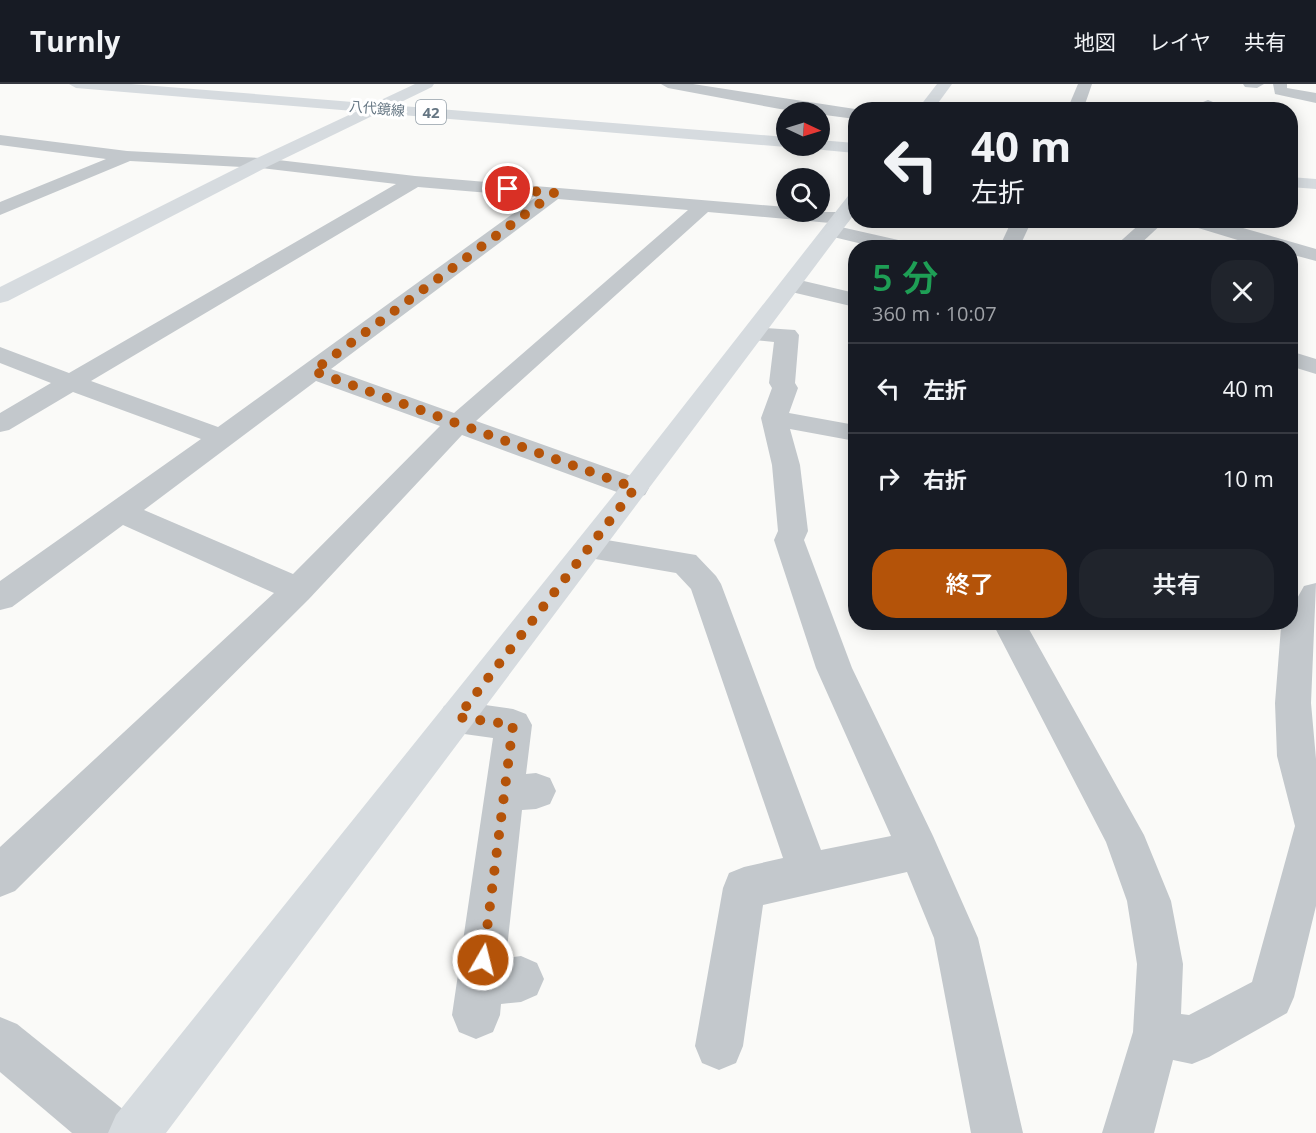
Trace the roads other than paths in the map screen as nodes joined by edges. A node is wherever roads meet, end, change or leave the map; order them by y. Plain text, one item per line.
1 (76, 84) edge
2 (427, 84) edge
3 (945, 84) edge
4 (1085, 84) edge
5 (1250, 84) edge
6 (1257, 84) edge
7 (679, 85) edge
8 (796, 91) dead end
9 (1276, 92) edge
10 (1316, 98) edge
11 (782, 102) edge
12 (931, 102) edge
13 (1078, 102) edge
14 (776, 103) edge
15 (378, 108) junction
16 (830, 111) edge
17 (848, 113) edge
18 (0, 140) edge
19 (776, 141) edge
20 (830, 146) edge
21 (848, 147) edge
22 (127, 156) junction
23 (261, 163) junction
24 (415, 181) junction
25 (1298, 183) edge
26 (1316, 184) edge
27 (554, 193) junction
28 (704, 206) junction
29 (0, 209) edge
30 (843, 216) edge
31 (868, 228) edge
32 (1147, 228) edge
33 (1220, 228) edge
34 (892, 240) edge
35 (1133, 240) edge
36 (1261, 240) edge
37 (1298, 250) edge
38 (1316, 255) edge
39 (791, 285) junction
40 (0, 296) edge
41 (848, 298) edge
42 (753, 334) junction
43 (0, 354) edge
44 (1298, 361) edge
45 (1316, 368) edge
46 (313, 371) junction
47 (72, 383) junction
48 (774, 418) junction
49 (458, 423) junction
50 (0, 424) edge
51 (848, 432) edge
52 (223, 438) junction
53 (635, 488) junction
54 (121, 512) junction
55 (589, 548) junction
56 (298, 590) junction
57 (1316, 595) edge
58 (0, 598) edge
59 (1298, 627) edge
60 (1012, 630) edge
61 (1298, 630) edge
62 (458, 717) junction
63 (918, 850) junction
64 (809, 873) junction
65 (0, 876) edge
66 (492, 993) dead end
67 (1157, 1032) junction
68 (0, 1041) edge
69 (718, 1046) dead end
70 (112, 1133) edge
71 (134, 1133) edge
72 (998, 1133) edge
73 (1128, 1133) edge

1 - 15 street, 八代鏡線 / 42
2 - 15 street
3 - 12 street
4 - 13 street
5 - 6 street
7 - 14 street
8 - 11 street
9 - 10 street
15 - 19 street, 八代鏡線 / 42
15 - 23 street
16 - 17 street
18 - 22 street
20 - 21 street
22 - 23 street
22 - 29 street
23 - 24 street
23 - 40 street
24 - 27 street
24 - 47 street
25 - 26 street
27 - 28 street
27 - 46 street
28 - 30 street
28 - 49 street
30 - 39 street
31 - 34 street
32 - 35 street
33 - 36 street
37 - 38 street
39 - 41 street
39 - 42 street
42 - 48 street
42 - 53 street
43 - 47 street
44 - 45 street
46 - 49 street
46 - 52 street
47 - 50 street
47 - 52 street
48 - 51 street
48 - 63 street
49 - 53 street
49 - 56 street
52 - 54 street
53 - 55 street
54 - 56 street
54 - 58 street
55 - 62 street
55 - 64 street
56 - 65 street
57 - 59 street
60 - 67 street
61 - 67 street
62 - 66 street
62 - 71 street
63 - 64 street
63 - 72 street
64 - 69 street
67 - 73 street
68 - 70 street

